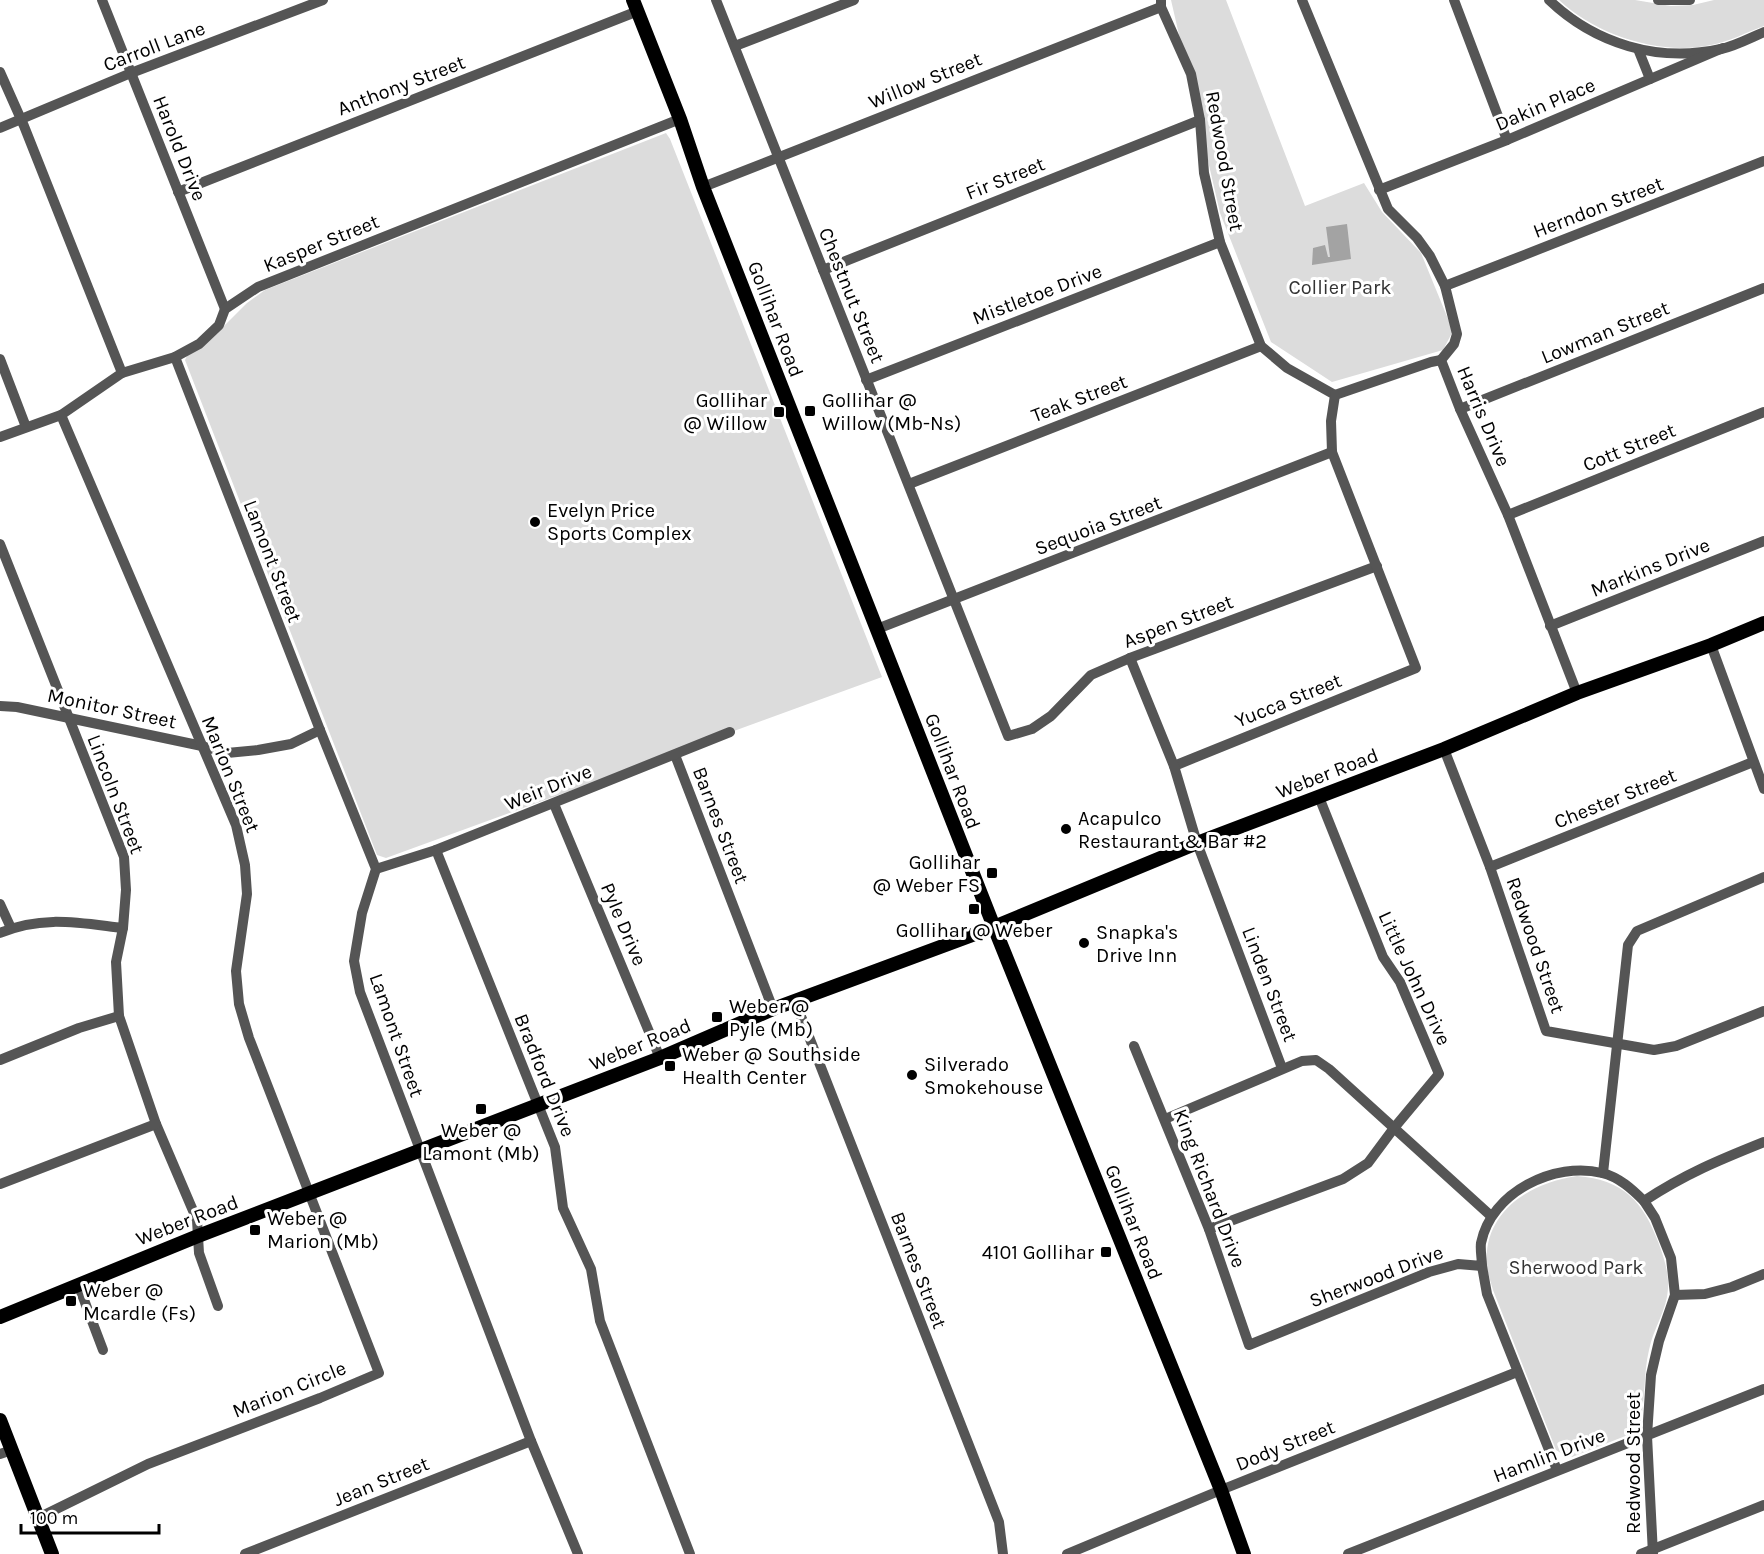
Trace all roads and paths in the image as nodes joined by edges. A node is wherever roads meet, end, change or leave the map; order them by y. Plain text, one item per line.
1 (102, 0) edge
2 (322, 0) edge
3 (716, 0) edge
4 (854, 0) edge
5 (1302, 0) edge
6 (1454, 0) edge
7 (1549, 0) edge
8 (1658, 0) edge
9 (1690, 0) edge
10 (1161, 3) edge
11 (636, 6) edge
12 (1764, 32) edge
13 (735, 46) junction
14 (1723, 48) junction
15 (1638, 49) junction
16 (0, 72) edge
17 (131, 73) junction
18 (1650, 79) junction
19 (680, 119) junction
20 (21, 120) junction
21 (1200, 120) junction
22 (0, 128) edge
23 (1507, 140) junction
24 (778, 158) junction
25 (1764, 161) edge
26 (703, 187) junction
27 (1379, 189) junction
28 (178, 192) junction
29 (1220, 242) junction
30 (823, 270) junction
31 (1444, 286) junction
32 (1764, 288) edge
33 (225, 309) junction
34 (1262, 346) junction
35 (175, 357) junction
36 (0, 359) edge
37 (1441, 360) junction
38 (122, 374) junction
39 (866, 380) junction
40 (1335, 395) junction
41 (1460, 409) junction
42 (1764, 412) edge
43 (60, 415) junction
44 (26, 427) junction
45 (0, 437) edge
46 (1332, 453) junction
47 (909, 484) junction
48 (1508, 515) junction
49 (1764, 541) edge
50 (0, 544) edge
51 (3, 562) edge
52 (1377, 566) junction
53 (954, 601) junction
54 (1764, 623) edge
55 (1550, 626) junction
56 (877, 629) junction
57 (1711, 645) junction
58 (1130, 658) junction
59 (1577, 693) junction
60 (0, 706) edge
61 (67, 718) junction
62 (320, 730) junction
63 (730, 732) dead end
64 (1008, 736) joint
65 (201, 746) junction
66 (1444, 749) junction
67 (675, 755) junction
68 (1753, 762) junction
69 (1174, 766) junction
70 (1764, 789) edge
71 (1319, 796) junction
72 (554, 804) junction
73 (1197, 843) junction
74 (436, 850) junction
75 (1490, 867) junction
76 (376, 869) junction
77 (1764, 877) edge
78 (0, 904) edge
79 (994, 927) junction
80 (123, 928) junction
81 (5, 930) edge
82 (795, 1001) junction
83 (773, 1009) junction
84 (1764, 1011) edge
85 (119, 1017) junction
86 (1616, 1042) junction
87 (1134, 1046) dead end
88 (660, 1058) junction
89 (0, 1060) edge
90 (1282, 1068) junction
91 (537, 1106) junction
92 (1166, 1119) junction
93 (156, 1124) junction
94 (1394, 1128) junction
95 (1764, 1142) edge
96 (419, 1151) junction
97 (1603, 1173) junction
98 (0, 1184) edge
99 (309, 1194) junction
100 (1644, 1201) junction
101 (1491, 1216) junction
102 (1209, 1229) junction
103 (198, 1236) junction
104 (1482, 1266) junction
105 (1764, 1274) edge
106 (78, 1284) junction
107 (1675, 1295) junction
108 (218, 1306) dead end
109 (0, 1317) edge
110 (1249, 1345) joint
111 (104, 1350) dead end
112 (1517, 1372) junction
113 (1764, 1389) edge
114 (0, 1420) edge
115 (1647, 1436) junction
116 (531, 1441) junction
117 (6, 1452) edge
118 (1557, 1470) junction
119 (1221, 1490) junction
120 (1764, 1505) edge
121 (38, 1518) junction
122 (573, 1553) edge
123 (1649, 1553) edge
124 (52, 1554) edge
125 (245, 1554) edge
126 (690, 1554) edge
127 (1003, 1554) edge
128 (1067, 1554) edge
129 (1244, 1554) edge
130 (1348, 1554) edge

1 - 17 street, Harold Drive
2 - 17 street, Carroll Lane
3 - 13 street, Chestnut Street
4 - 13 street
5 - 27 street, Harris Drive
6 - 23 street
7 - 15 street
8 - 9 street
10 - 21 street, Redwood Street
10 - 24 street, Willow Street
11 - 19 main road, Gollihar Road
11 - 28 street, Anthony Street
12 - 14 street
13 - 24 street, Chestnut Street
14 - 15 street
14 - 18 street, Dakin Place
15 - 18 street
16 - 20 street
17 - 20 street, Carroll Lane
17 - 28 street, Harold Drive
18 - 23 street, Dakin Place
19 - 26 main road, Gollihar Road
19 - 33 street, Kasper Street
20 - 22 street, Carroll Lane
20 - 38 street
21 - 29 street, Redwood Street
21 - 30 street, Fir Street
23 - 27 street, Dakin Place
24 - 26 street, Willow Street
24 - 30 street, Chestnut Street
25 - 31 street, Herndon Street
26 - 56 main road, Gollihar Road
27 - 31 street, Harris Drive
28 - 33 street, Harold Drive
29 - 34 street, Redwood Street
29 - 39 street, Mistletoe Drive
30 - 39 street, Chestnut Street
31 - 37 street, Harris Drive
32 - 41 street, Lowman Street
33 - 35 street, Kasper Street
34 - 40 street, Redwood Street
34 - 47 street, Teak Street
35 - 38 street, Kasper Street
35 - 62 street, Lamont Street
36 - 44 street
37 - 40 street
37 - 41 street, Harris Drive
38 - 43 street, Kasper Street
39 - 47 street, Chestnut Street
40 - 46 street
41 - 48 street, Harris Drive
42 - 48 street, Cott Street
43 - 44 street, Kasper Street
43 - 65 street, Marion Street
44 - 45 street, Kasper Street
46 - 52 street
46 - 53 street, Sequoia Street
47 - 53 street, Chestnut Street
48 - 55 street, Harris Drive
49 - 55 street, Markins Drive
50 - 51 street, Lincoln Street
51 - 61 street, Lincoln Street
52 - 58 street, Aspen Street
52 - 69 street, Yucca Street
53 - 56 street, Sequoia Street
53 - 64 street, Chestnut Street
54 - 57 main road, Weber Road
55 - 59 street, Harris Drive
56 - 79 main road, Gollihar Road
57 - 59 main road, Weber Road
57 - 68 street
58 - 64 street, Aspen Street
58 - 69 street, Linden Street
59 - 66 main road, Weber Road
60 - 61 street, Monitor Street
61 - 65 street, Monitor Street
61 - 80 street, Lincoln Street
62 - 65 street, Monitor Street
62 - 76 street, Lamont Street
63 - 67 street, Weir Drive
65 - 99 street, Marion Street
66 - 71 main road, Weber Road
66 - 75 street, Redwood Street
67 - 72 street, Weir Drive
67 - 83 street, Barnes Street
68 - 70 street
68 - 75 street, Chester Street
69 - 73 street, Linden Street
71 - 73 main road, Weber Road
71 - 94 street, Little John Drive
72 - 74 street, Weir Drive
72 - 88 street, Pyle Drive
73 - 79 main road, Weber Road
73 - 90 street, Linden Street
74 - 76 street, Weir Drive
74 - 91 street, Bradford Drive
75 - 86 street, Redwood Street
76 - 96 street, Lamont Street
77 - 86 street
78 - 81 street
79 - 82 main road, Weber Road
79 - 119 main road, Gollihar Road
80 - 81 street
80 - 85 street, Lincoln Street
82 - 83 main road, Weber Road
82 - 127 street, Barnes Street
83 - 88 main road, Weber Road
84 - 86 street
85 - 89 street
85 - 93 street, Lincoln Street
86 - 97 street
87 - 92 street, King Richard Drive
88 - 91 main road, Weber Road
90 - 92 street
90 - 94 street, Linden Street
91 - 96 main road, Weber Road
91 - 126 street, Bradford Drive
92 - 102 street, King Richard Drive
93 - 98 street
93 - 103 street, Lincoln Street
94 - 101 street, Linden Street
94 - 102 street, Little John Drive
95 - 100 street
96 - 99 main road, Weber Road
96 - 116 street, Lamont Street
97 - 100 street
97 - 101 street
99 - 103 main road, Weber Road
99 - 121 street, Marion Circle
100 - 107 street, Redwood Street
101 - 104 street
102 - 110 street, King Richard Drive
103 - 106 main road, Weber Road
103 - 108 street, Lincoln Street
104 - 110 street, Sherwood Drive
104 - 112 street
105 - 107 street
106 - 109 main road, Weber Road
106 - 111 street
107 - 115 street, Redwood Street
112 - 118 street
112 - 119 street, Dody Street
113 - 115 street, Hamlin Drive
114 - 117 main road
115 - 118 street, Hamlin Drive
115 - 123 street, Redwood Street
116 - 122 street, Lamont Street
116 - 125 street, Jean Street
117 - 121 main road
118 - 130 street, Hamlin Drive
119 - 128 street, Dody Street
119 - 129 main road, Gollihar Road
120 - 123 street
121 - 124 main road

